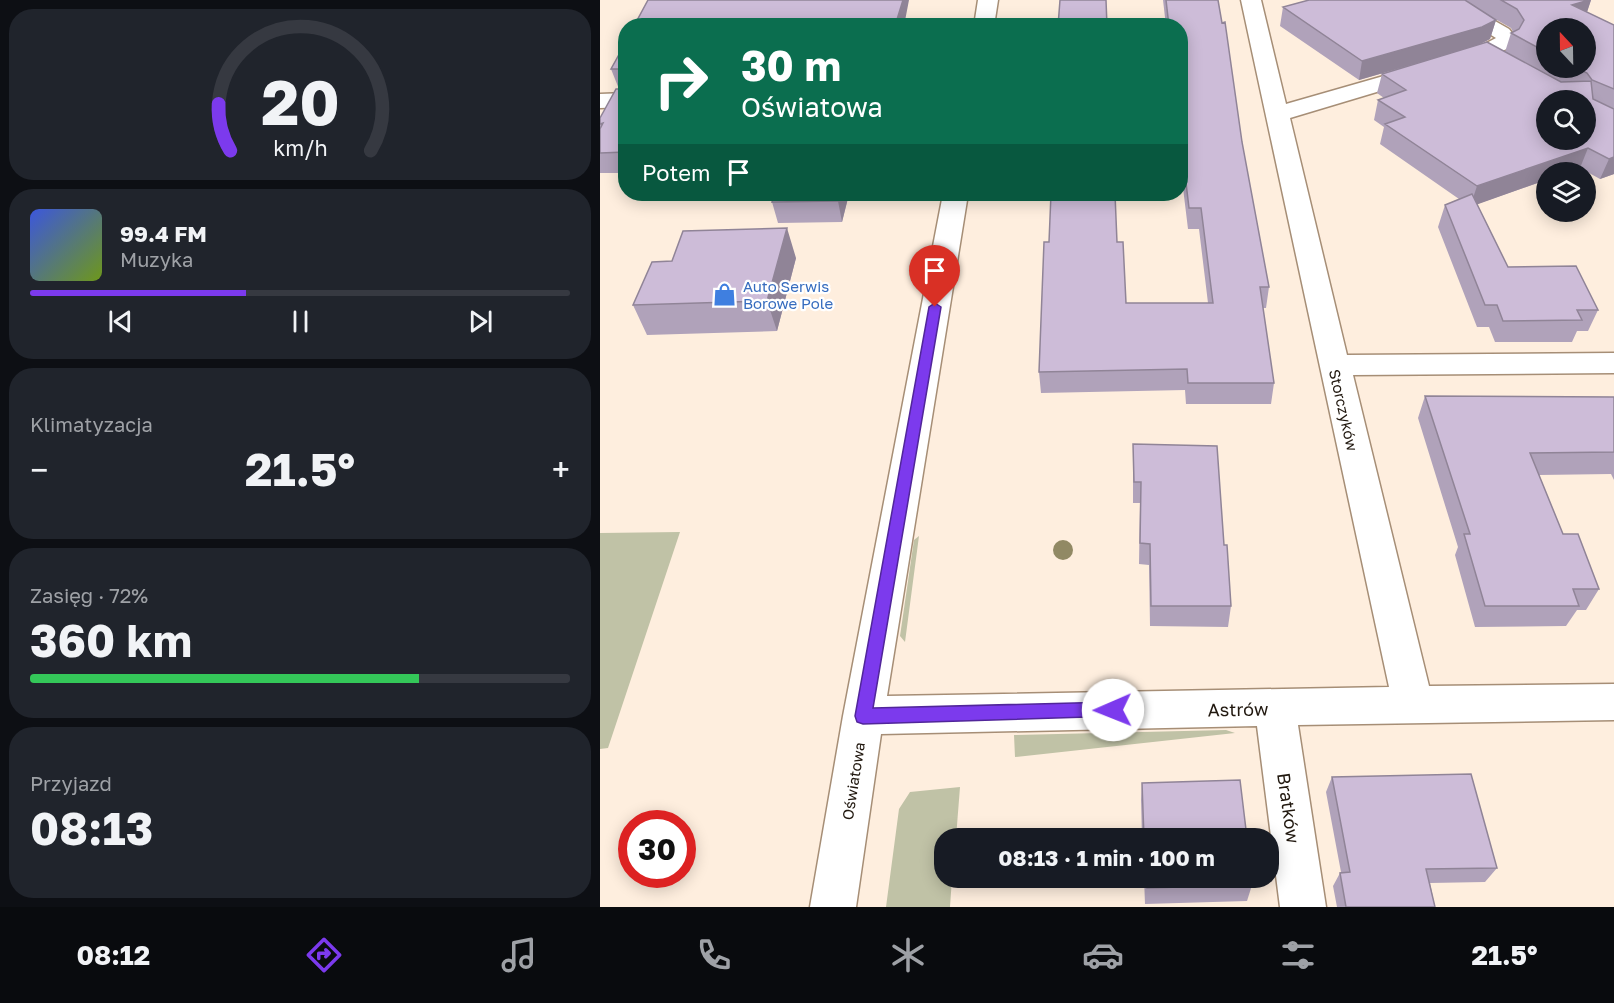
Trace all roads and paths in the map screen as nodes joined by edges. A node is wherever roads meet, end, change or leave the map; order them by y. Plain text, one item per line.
1 (988, 0) edge
2 (1251, 0) edge
3 (1444, 0) edge
4 (985, 18) edge
5 (1484, 52) junction
6 (1461, 59) edge
7 (1438, 66) edge
8 (1553, 90) edge
9 (1278, 114) junction
10 (954, 201) edge
11 (1614, 363) edge
12 (1334, 365) junction
13 (1614, 702) edge
14 (1413, 705) junction
15 (1275, 709) junction
16 (863, 716) junction
17 (833, 907) edge
18 (1304, 907) edge

1 - 4 street
2 - 9 street, Storczyków
3 - 5 street
5 - 6 street
5 - 8 street
7 - 9 street
9 - 12 street, Storczyków
10 - 16 street, Oświatowa
11 - 12 street
12 - 14 street, Storczyków
13 - 14 street, Astrów
14 - 15 street, Astrów
15 - 16 street, Astrów
15 - 18 street, Bratków
16 - 17 street, Oświatowa

